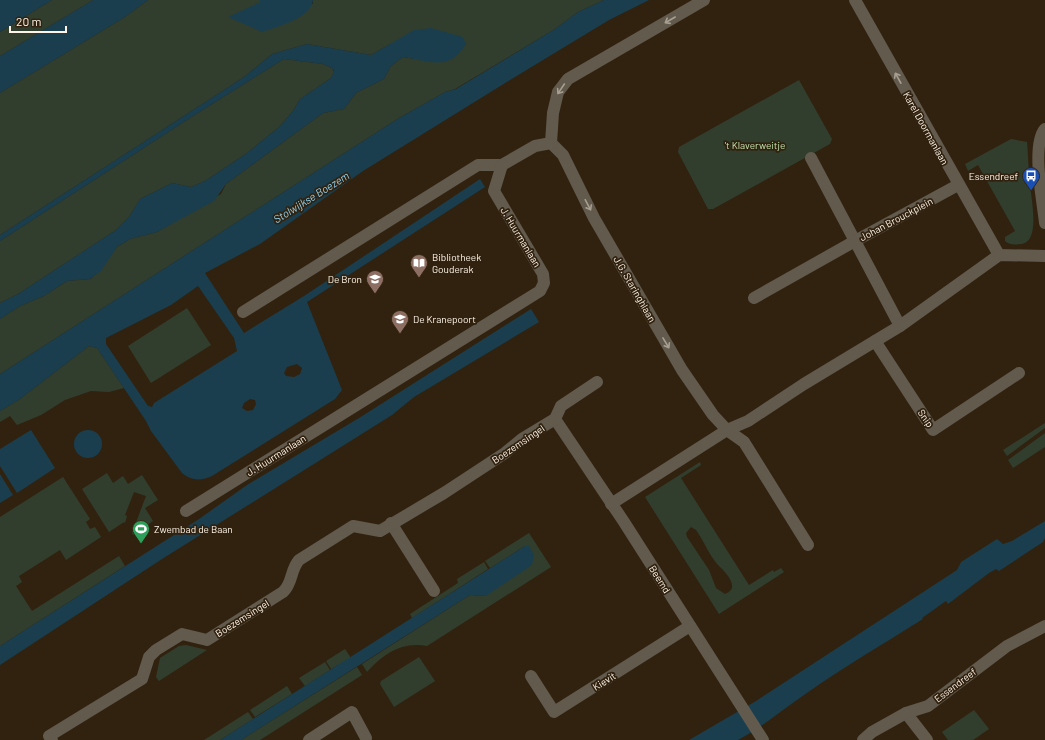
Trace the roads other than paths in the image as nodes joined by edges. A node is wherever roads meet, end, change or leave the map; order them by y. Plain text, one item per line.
1 (704, 0) edge
2 (855, 0) edge
3 (1042, 133) edge
4 (550, 143) junction
5 (811, 158) dead end
6 (502, 165) junction
7 (958, 185) junction
8 (1045, 223) edge
9 (855, 241) junction
10 (998, 255) junction
11 (1045, 256) edge
12 (754, 298) dead end
13 (243, 312) dead end
14 (900, 326) junction
15 (875, 341) junction
16 (1019, 373) dead end
17 (597, 382) dead end
18 (555, 419) junction
19 (727, 430) junction
20 (611, 504) junction
21 (186, 511) dead end
22 (391, 523) junction
23 (808, 545) dead end
24 (434, 591) dead end
25 (690, 626) junction
26 (1044, 629) edge
27 (531, 676) dead end
28 (906, 713) junction
29 (761, 737) edge
30 (50, 738) edge
31 (366, 738) dead end
32 (309, 740) edge
33 (863, 740) edge
34 (928, 740) edge

1 -> 4 street
7 -> 2 street, Karel Doormanlaan
3 - 8 street
4 - 6 street
4 -> 19 street, J.G. Staringhlaan
5 - 9 street
6 - 13 street
6 - 21 street, J. Huurmanlaan
7 - 9 street, Johan Brouckplein
7 - 10 street, Karel Doormanlaan
9 - 12 street
9 - 14 street, Johan Brouckplein
10 - 11 street
10 - 14 street
14 - 15 street
15 - 16 street, Snip
15 - 19 street
17 - 18 street, Boezemsingel
18 - 20 street, Beemd
18 - 22 street, Boezemsingel
19 - 20 street
19 - 23 street
20 - 25 street, Beemd
22 - 24 street
22 - 30 street, Boezemsingel
25 - 27 street, Kievit
25 - 29 street, Beemd
26 - 28 street, Essendreef
28 - 33 street, Essendreef
28 - 34 street
31 - 32 street

